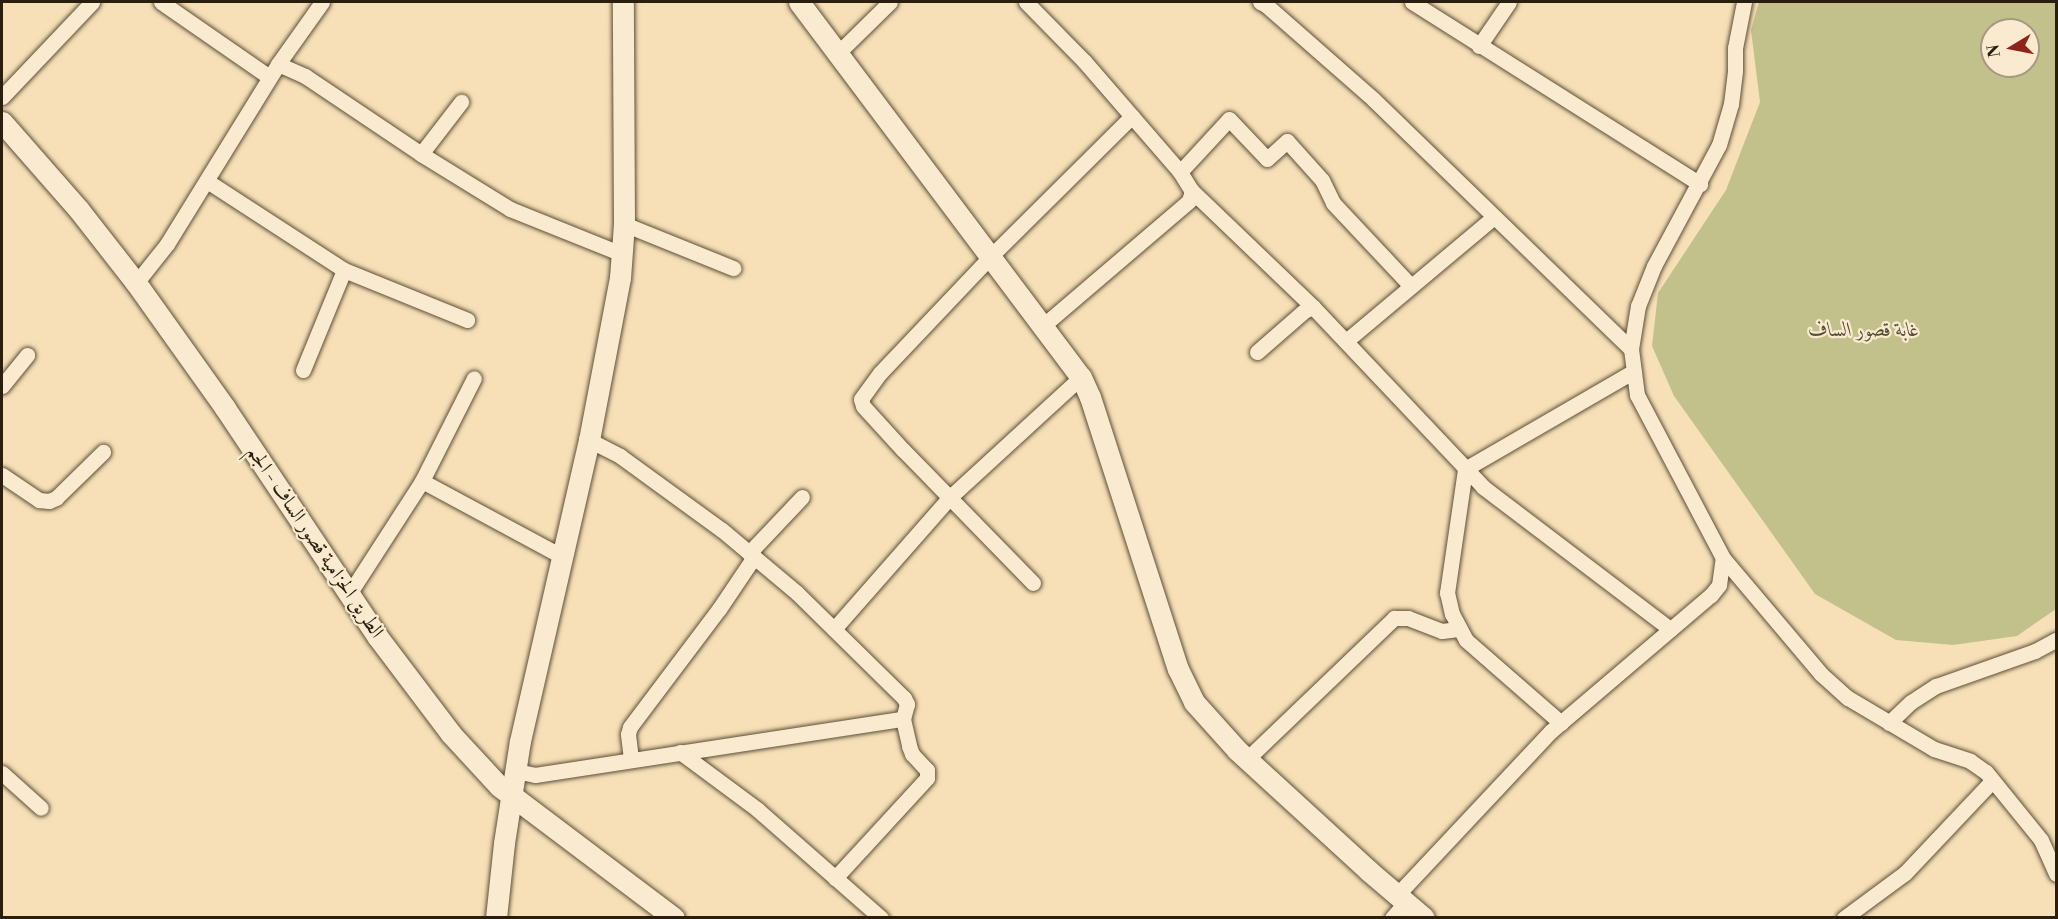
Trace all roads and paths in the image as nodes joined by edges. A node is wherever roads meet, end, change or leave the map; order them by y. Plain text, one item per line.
1 (92, 2) edge
2 (160, 2) edge
3 (321, 2) edge
4 (623, 2) edge
5 (799, 2) edge
6 (890, 2) edge
7 (1026, 2) edge
8 (1260, 2) edge
9 (1412, 2) edge
10 (1509, 2) edge
11 (1744, 2) edge
12 (1479, 46) junction
13 (837, 54) junction
14 (273, 70) junction
15 (2, 97) edge
16 (461, 102) dead end
17 (1132, 116) junction
18 (2, 122) edge
19 (421, 154) junction
20 (1180, 172) junction
21 (207, 181) junction
22 (1700, 183) junction
23 (1192, 191) junction
24 (1494, 217) junction
25 (624, 224) junction
26 (622, 254) junction
27 (990, 257) junction
28 (733, 268) dead end
29 (344, 270) junction
30 (136, 283) junction
31 (1411, 286) junction
32 (1313, 307) junction
33 (467, 320) dead end
34 (1044, 325) junction
35 (1346, 341) junction
36 (1631, 349) junction
37 (1257, 352) dead end
38 (27, 355) dead end
39 (303, 370) dead end
40 (1634, 371) junction
41 (1081, 377) junction
42 (474, 378) dead end
43 (2, 386) edge
44 (589, 440) junction
45 (103, 452) dead end
46 (1465, 468) junction
47 (2, 475) edge
48 (422, 481) junction
49 (802, 497) dead end
50 (949, 498) junction
51 (751, 555) junction
52 (563, 557) junction
53 (1723, 558) junction
54 (1033, 583) dead end
55 (349, 594) junction
56 (834, 629) junction
57 (1458, 629) junction
58 (1670, 629) junction
59 (2056, 640) edge
60 (903, 719) junction
61 (1561, 723) junction
62 (1888, 723) junction
63 (680, 752) junction
64 (631, 759) junction
65 (1247, 759) junction
66 (516, 771) junction
67 (2, 773) edge
68 (1992, 781) junction
69 (513, 797) junction
70 (41, 808) dead end
71 (2056, 874) edge
72 (835, 878) junction
73 (1398, 905) edge
74 (1422, 917) edge
75 (496, 918) edge
76 (674, 918) edge
77 (881, 918) edge
78 (1844, 918) edge

1 - 15 street
2 - 14 street
3 - 14 street
4 - 25 street
5 - 13 street
6 - 13 street
7 - 17 street
8 - 24 street
9 - 12 street
10 - 12 street
11 - 22 street
12 - 22 street
13 - 27 street
14 - 19 street
14 - 21 street
16 - 19 street
17 - 20 street
17 - 27 street
18 - 30 street, الطريق الحزامية قصور الساف - الجم
19 - 26 street
20 - 23 street
20 - 31 street
21 - 29 street
21 - 30 street
22 - 36 street
23 - 32 street
23 - 34 street
24 - 31 street
24 - 36 street
25 - 26 street
25 - 28 street
26 - 44 street
27 - 34 street
27 - 50 street
29 - 33 street
29 - 39 street
30 - 55 street, الطريق الحزامية قصور الساف - الجم
31 - 35 street
32 - 35 street
32 - 37 street
34 - 41 street
35 - 46 street
36 - 40 street
38 - 43 street
40 - 46 street
40 - 53 street
41 - 50 street
41 - 65 street
42 - 48 street
44 - 51 street
44 - 52 street
45 - 47 street
46 - 57 street
46 - 58 street
48 - 52 street
48 - 55 street
49 - 51 street
50 - 54 street
50 - 56 street
51 - 56 street
51 - 64 street
52 - 66 street
53 - 58 street
53 - 62 street
55 - 69 street, الطريق الحزامية قصور الساف - الجم
56 - 60 street
57 - 61 street
57 - 65 street
58 - 61 street
59 - 62 street
60 - 63 street
60 - 72 street
61 - 73 street
62 - 68 street
63 - 64 street
63 - 72 street
64 - 66 street
65 - 73 street
66 - 69 street
67 - 70 street
68 - 71 street
68 - 78 street
69 - 75 street
69 - 76 street, الطريق الحزامية قصور الساف - الجم
72 - 77 street
73 - 74 street

